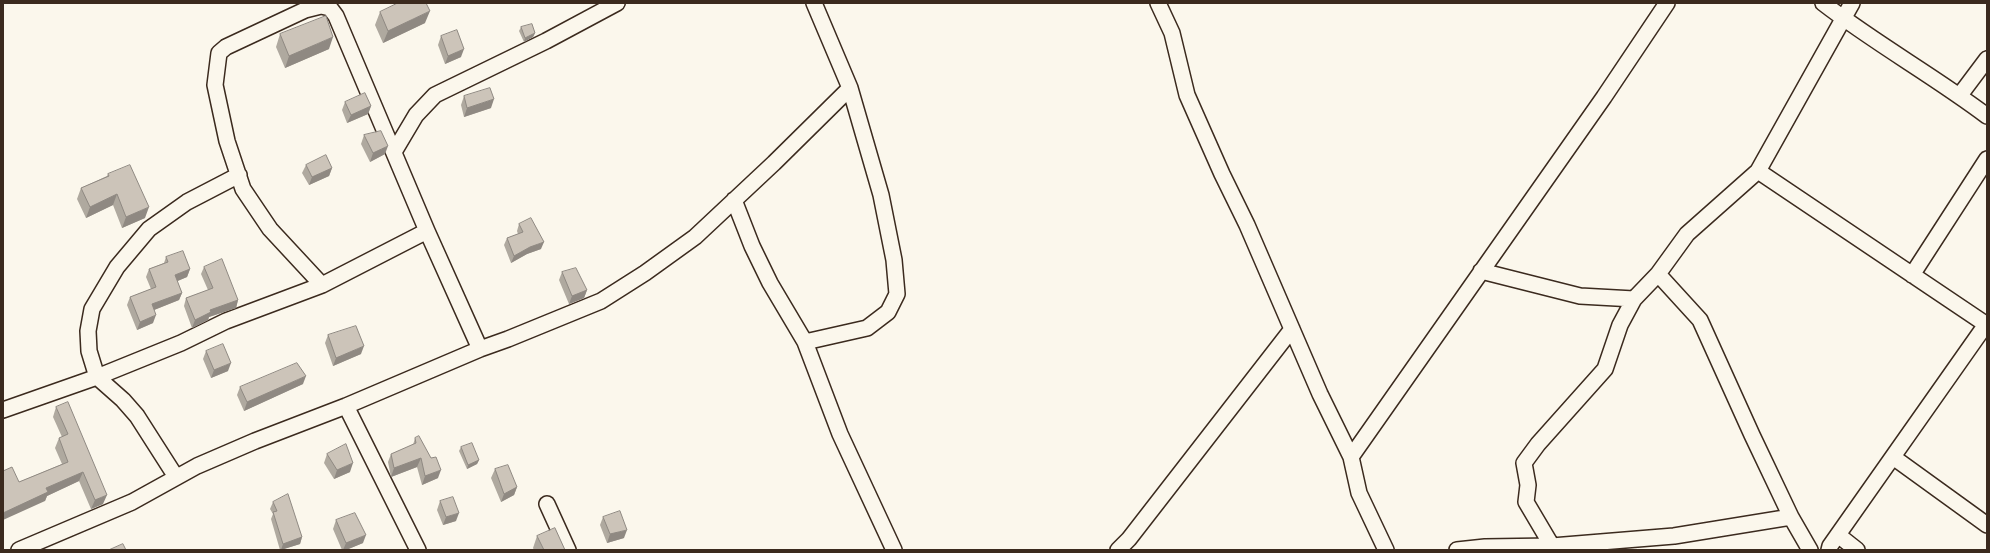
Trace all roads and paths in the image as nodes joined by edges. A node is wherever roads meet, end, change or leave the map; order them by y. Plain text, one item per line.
1 (617, 3) edge
2 (814, 3) edge
3 (1158, 3) edge
4 (1667, 3) edge
5 (1824, 3) edge
6 (1852, 3) edge
7 (1843, 18) junction
8 (1987, 59) edge
9 (850, 88) junction
10 (1960, 95) junction
11 (1987, 116) edge
12 (394, 152) junction
13 (1987, 159) edge
14 (1758, 171) junction
15 (239, 175) junction
16 (734, 200) junction
17 (427, 231) junction
18 (1481, 271) junction
19 (1658, 274) junction
20 (1912, 275) junction
21 (322, 285) junction
22 (1634, 299) junction
23 (1987, 324) edge
24 (1292, 329) junction
25 (805, 342) junction
26 (480, 349) junction
27 (97, 377) junction
28 (346, 406) junction
29 (3, 410) edge
30 (1893, 457) junction
31 (1351, 458) junction
32 (176, 477) junction
33 (546, 504) dead end
34 (1792, 517) junction
35 (1987, 525) edge
36 (1838, 535) junction
37 (1552, 546) junction
38 (1482, 548) edge
39 (19, 550) edge
40 (418, 550) edge
41 (568, 550) edge
42 (894, 550) edge
43 (1118, 550) edge
44 (1386, 550) edge
45 (1457, 550) edge
46 (1810, 550) edge
47 (1829, 550) edge
48 (1857, 550) edge

1 - 12 street
2 - 9 street
3 - 24 street
4 - 18 street
5 - 7 street
6 - 7 street
7 - 10 street
7 - 14 street
8 - 10 street
9 - 16 street
9 - 25 street
10 - 11 street
12 - 15 street
12 - 17 street
13 - 20 street
14 - 19 street
14 - 20 street
15 - 21 street
15 - 27 street
16 - 25 street
16 - 26 street
17 - 21 street
17 - 26 street
18 - 22 street
18 - 31 street
19 - 22 street
19 - 34 street
20 - 23 street
21 - 27 street
22 - 37 street
23 - 30 street
24 - 31 street
24 - 43 street
25 - 42 street
26 - 28 street
27 - 29 street
27 - 32 street
28 - 32 street
28 - 40 street
30 - 35 street
30 - 36 street
31 - 44 street
32 - 39 street
33 - 41 street
34 - 37 street
34 - 46 street
36 - 47 street
36 - 48 street
37 - 38 street
38 - 45 street

